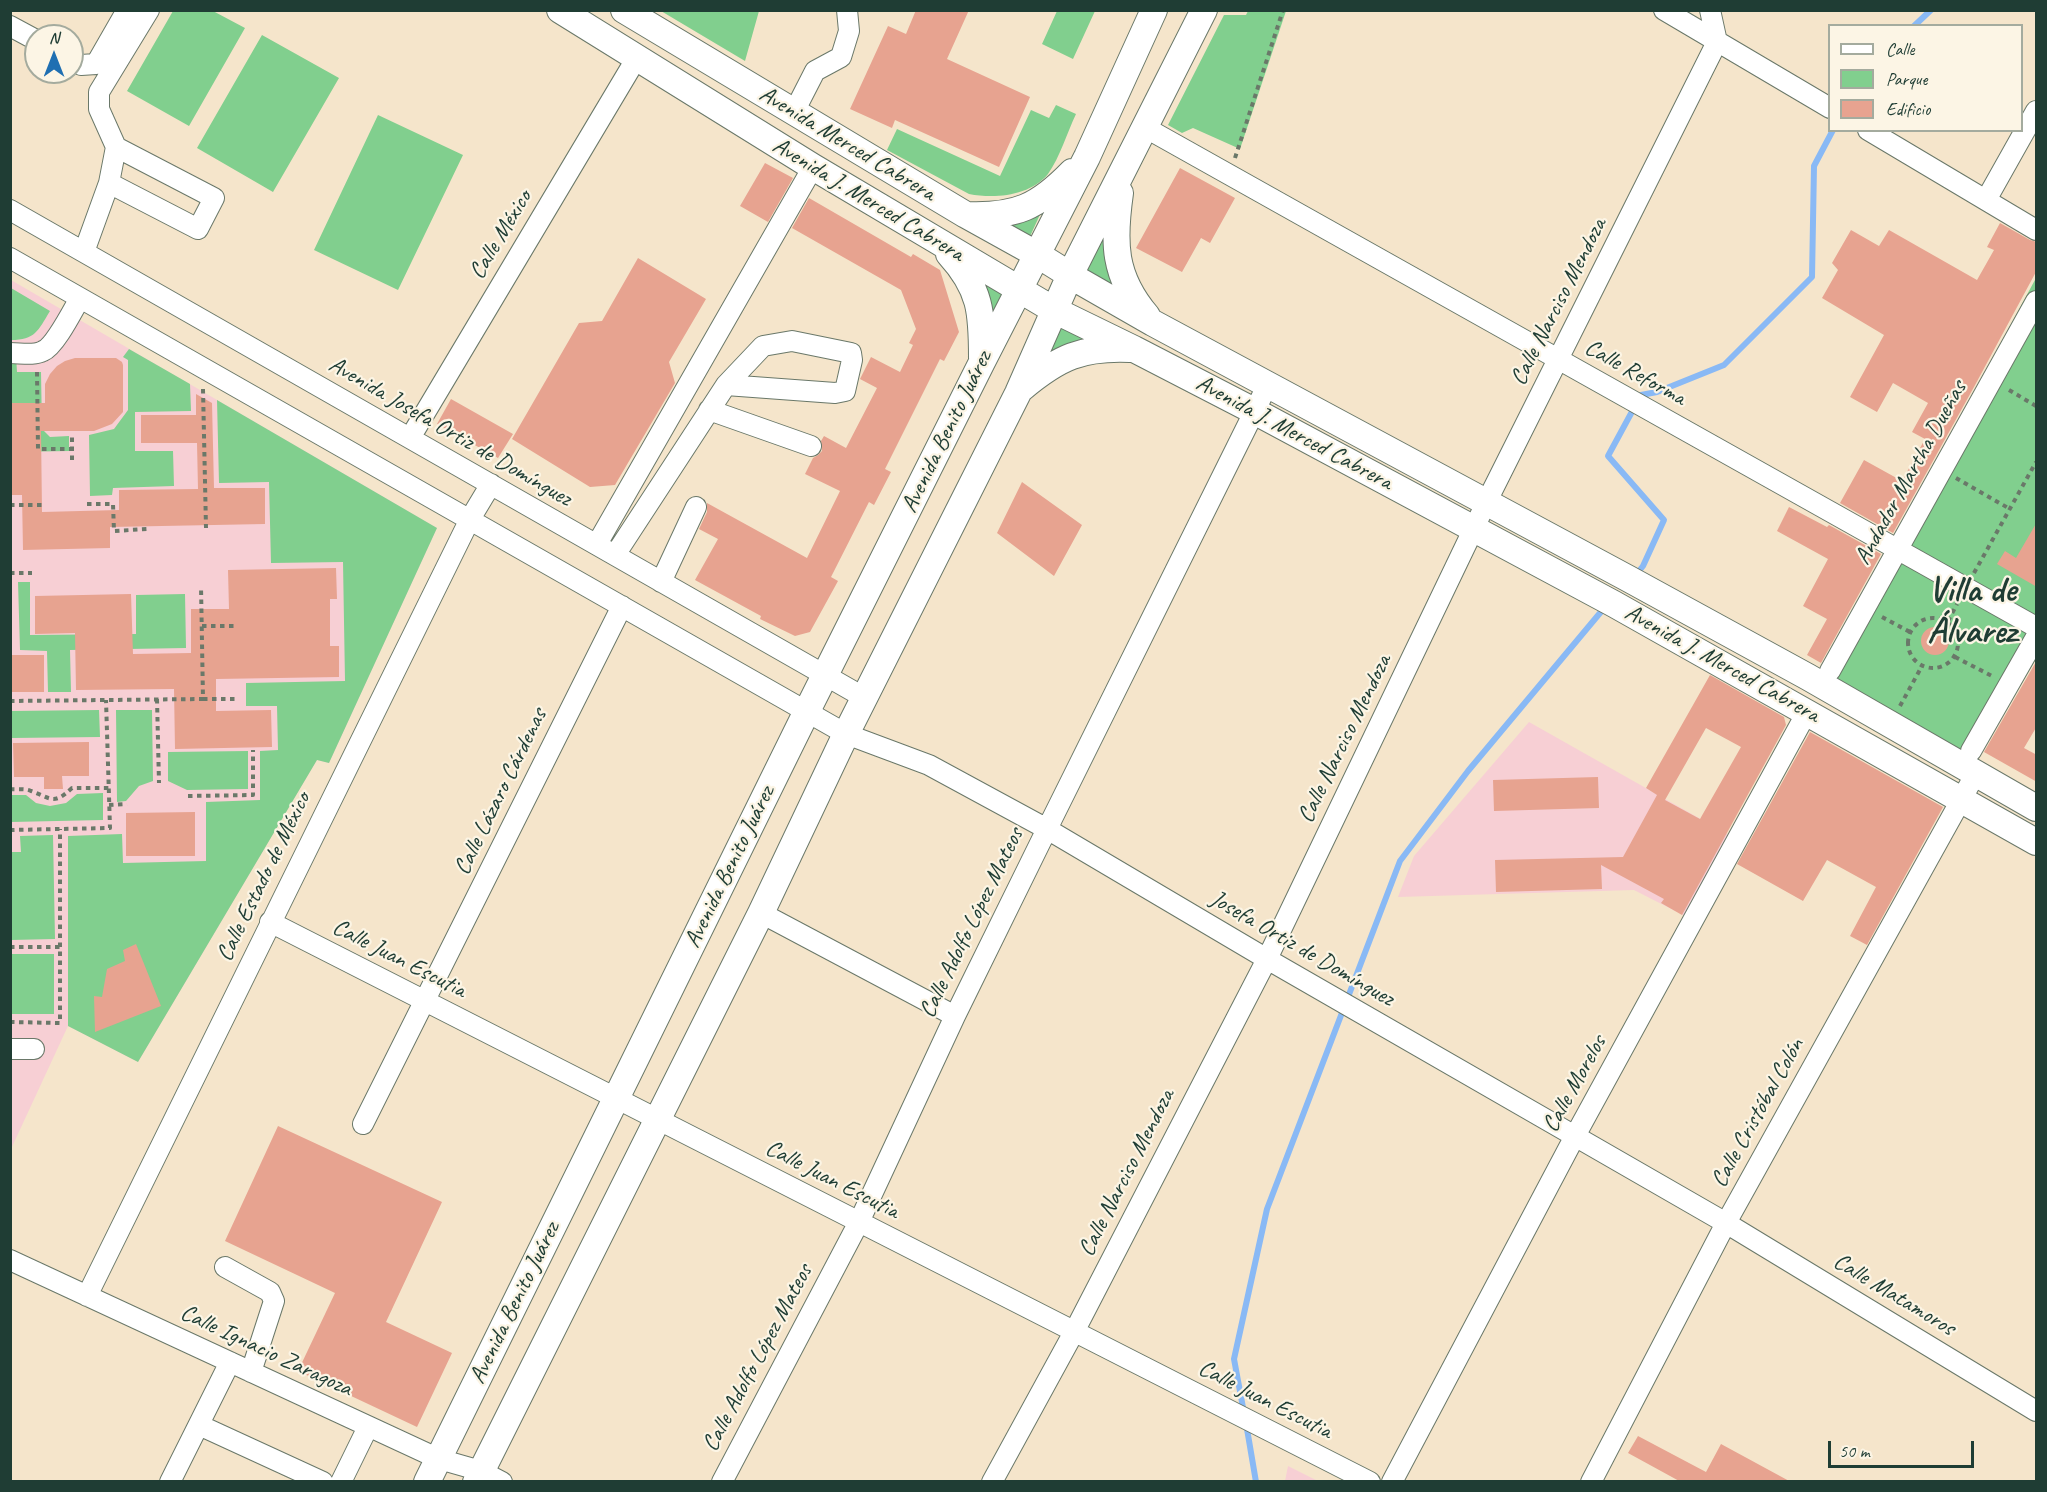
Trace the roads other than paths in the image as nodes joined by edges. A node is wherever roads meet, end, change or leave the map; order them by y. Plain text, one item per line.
1 (127, 10) edge
2 (149, 10) edge
3 (560, 10) edge
4 (624, 10) edge
5 (847, 10) edge
6 (1154, 10) edge
7 (1204, 10) edge
8 (1664, 10) edge
9 (1710, 10) edge
10 (10, 26) edge
11 (24, 34) edge
12 (1717, 42) junction
13 (636, 59) junction
14 (84, 65) edge
15 (1828, 107) edge
16 (2037, 111) edge
17 (794, 112) junction
18 (1146, 128) junction
19 (1871, 132) edge
20 (116, 147) junction
21 (1087, 157) junction
22 (813, 167) junction
23 (1123, 171) junction
24 (109, 183) junction
25 (1986, 200) junction
26 (10, 210) edge
27 (966, 215) junction
28 (2037, 230) edge
29 (941, 245) junction
30 (84, 252) junction
31 (1038, 255) junction
32 (10, 258) edge
33 (1070, 275) junction
34 (1020, 290) junction
35 (80, 298) junction
36 (2037, 301) edge
37 (1054, 310) junction
38 (1153, 323) junction
39 (1134, 349) junction
40 (10, 353) edge
41 (1559, 359) junction
42 (982, 362) junction
43 (726, 385) junction
44 (1268, 386) junction
45 (1018, 393) junction
46 (709, 410) junction
47 (1254, 411) junction
48 (410, 438) junction
49 (811, 446) dead end
50 (491, 484) junction
51 (1487, 501) junction
52 (696, 507) dead end
53 (470, 519) junction
54 (1475, 530) junction
55 (597, 544) junction
56 (1898, 549) junction
57 (615, 555) junction
58 (1629, 579) junction
59 (661, 582) junction
60 (1614, 604) junction
61 (622, 606) junction
62 (2037, 627) edge
63 (2037, 637) edge
64 (1830, 671) dead end
65 (826, 676) junction
66 (865, 698) junction
67 (807, 711) junction
68 (1807, 712) junction
69 (846, 734) junction
70 (1973, 762) junction
71 (1961, 799) junction
72 (2037, 808) edge
73 (1047, 829) junction
74 (2037, 842) edge
75 (761, 913) junction
76 (270, 922) junction
77 (1267, 959) junction
78 (424, 1001) junction
79 (955, 1016) junction
80 (10, 1049) edge
81 (34, 1049) dead end
82 (616, 1098) junction
83 (656, 1119) junction
84 (363, 1124) dead end
85 (1575, 1136) junction
86 (859, 1222) junction
87 (1726, 1223) junction
88 (10, 1260) edge
89 (225, 1267) dead end
90 (87, 1296) junction
91 (1074, 1332) junction
92 (230, 1362) junction
93 (251, 1372) junction
94 (2037, 1411) edge
95 (199, 1425) junction
96 (368, 1427) junction
97 (433, 1470) edge
98 (486, 1478) edge
99 (170, 1482) edge
100 (323, 1482) edge
101 (341, 1482) edge
102 (722, 1482) edge
103 (992, 1482) edge
104 (1370, 1482) edge
105 (1392, 1482) edge
106 (1591, 1482) edge

1 - 14 street
2 - 20 street
3 - 13 main road, Avenida J. Merced Cabrera
4 - 17 main road, Avenida Merced Cabrera
5 - 17 street
6 - 21 main road, Avenida Benito Juárez
7 - 18 main road, Avenida Benito Juárez
8 - 12 street
9 - 12 street
10 - 11 street
12 - 15 street
12 - 41 street, Calle Narciso Mendoza
13 - 22 main road, Avenida J. Merced Cabrera
13 - 48 street, Calle México
16 - 25 street
17 - 27 main road, Avenida Merced Cabrera
18 - 23 main road, Avenida Benito Juárez
18 - 41 street, Calle Reforma
19 - 25 street
20 - 24 street
20 - 24 street
21 - 27 main road
21 - 31 main road, Avenida Benito Juárez
22 - 29 main road, Avenida J. Merced Cabrera
22 - 55 street
23 - 33 main road, Avenida Benito Juárez
23 - 38 main road
24 - 30 street
25 - 28 street
26 - 30 street, Avenida Josefa Ortiz de Domínguez
27 - 31 main road, Avenida Merced Cabrera
29 - 34 main road, Avenida J. Merced Cabrera
29 - 42 main road
30 - 48 street, Avenida Josefa Ortiz de Domínguez
31 - 33 main road, Avenida Merced Cabrera
31 - 34 main road, Avenida Benito Juárez
32 - 35 street
33 - 37 main road, Avenida Benito Juárez
33 - 38 main road, Avenida J. Merced Cabrera
34 - 37 main road, Avenida J. Merced Cabrera
34 - 42 main road, Avenida Benito Juárez
35 - 40 street
35 - 53 street
36 - 56 street, Andador Martha Dueñas
37 - 39 main road, Avenida J. Merced Cabrera
37 - 45 main road, Avenida Benito Juárez
38 - 44 main road, Avenida J. Merced Cabrera
39 - 45 main road
39 - 47 main road, Avenida J. Merced Cabrera
41 - 51 street, Calle Narciso Mendoza
41 - 56 street, Calle Reforma
42 - 65 main road, Avenida Benito Juárez
43 - 43 street
43 - 46 street
44 - 47 street, Calle Adolfo López Mateos
44 - 51 main road, Avenida J. Merced Cabrera
45 - 66 main road, Avenida Benito Juárez
46 - 49 street
46 - 57 street
47 - 54 main road, Avenida J. Merced Cabrera
47 - 73 street, Calle Adolfo López Mateos
48 - 50 street, Avenida Josefa Ortiz de Domínguez
50 - 53 street, Calle Estado de México
50 - 55 street, Avenida Josefa Ortiz de Domínguez
51 - 54 street, Calle Narciso Mendoza
51 - 58 main road, Avenida J. Merced Cabrera
52 - 59 street
53 - 61 street
53 - 76 street, Calle Estado de México
54 - 60 main road, Avenida J. Merced Cabrera
54 - 77 street, Calle Narciso Mendoza
55 - 57 street, Avenida Josefa Ortiz de Domínguez
56 - 62 street, Calle Reforma
56 - 64 street, Andador Martha Dueñas
57 - 59 street, Avenida Josefa Ortiz de Domínguez
58 - 60 main road
58 - 70 main road, Avenida J. Merced Cabrera
59 - 65 street, Avenida Josefa Ortiz de Domínguez
60 - 68 main road, Avenida J. Merced Cabrera
61 - 67 street
61 - 78 street, Calle Lázaro Cárdenas
63 - 70 street, Calle Cristóbal Colón
65 - 66 street, Avenida Josefa Ortiz de Domínguez
65 - 67 main road, Avenida Benito Juárez
66 - 69 main road, Avenida Benito Juárez
67 - 69 street
67 - 82 main road, Avenida Benito Juárez
68 - 71 main road, Avenida J. Merced Cabrera
68 - 85 street, Calle Morelos
69 - 73 street, Josefa Ortiz de Domínguez
69 - 75 main road, Avenida Benito Juárez
70 - 71 street, Calle Cristóbal Colón
70 - 72 main road, Avenida J. Merced Cabrera
71 - 74 main road, Avenida J. Merced Cabrera
71 - 87 street, Calle Cristóbal Colón
73 - 77 street, Josefa Ortiz de Domínguez
73 - 79 street, Calle Adolfo López Mateos
75 - 79 street
75 - 83 main road, Avenida Benito Juárez
76 - 78 street, Calle Juan Escutia
76 - 90 street, Calle Estado de México
77 - 85 street, Josefa Ortiz de Domínguez
77 - 91 street, Calle Narciso Mendoza
78 - 82 street, Calle Juan Escutia
78 - 84 street, Calle Lázaro Cárdenas
79 - 86 street, Calle Adolfo López Mateos
80 - 81 street
82 - 83 street, Calle Juan Escutia
82 - 97 main road, Avenida Benito Juárez
83 - 86 street, Calle Juan Escutia
83 - 98 main road, Avenida Benito Juárez
85 - 87 street, Josefa Ortiz de Domínguez
85 - 105 street, Calle Morelos
86 - 91 street, Calle Juan Escutia
86 - 102 street, Calle Adolfo López Mateos
87 - 94 street, Calle Matamoros
87 - 106 street, Calle Cristóbal Colón
88 - 90 street, Calle Ignacio Zaragoza
89 - 93 street
90 - 92 street, Calle Ignacio Zaragoza
91 - 103 street, Calle Narciso Mendoza
91 - 104 street, Calle Juan Escutia
92 - 93 street, Calle Ignacio Zaragoza
92 - 95 street
93 - 96 street, Calle Ignacio Zaragoza
95 - 99 street
95 - 100 street
96 - 97 street, Calle Ignacio Zaragoza
96 - 101 street
97 - 98 street, Calle Ignacio Zaragoza

